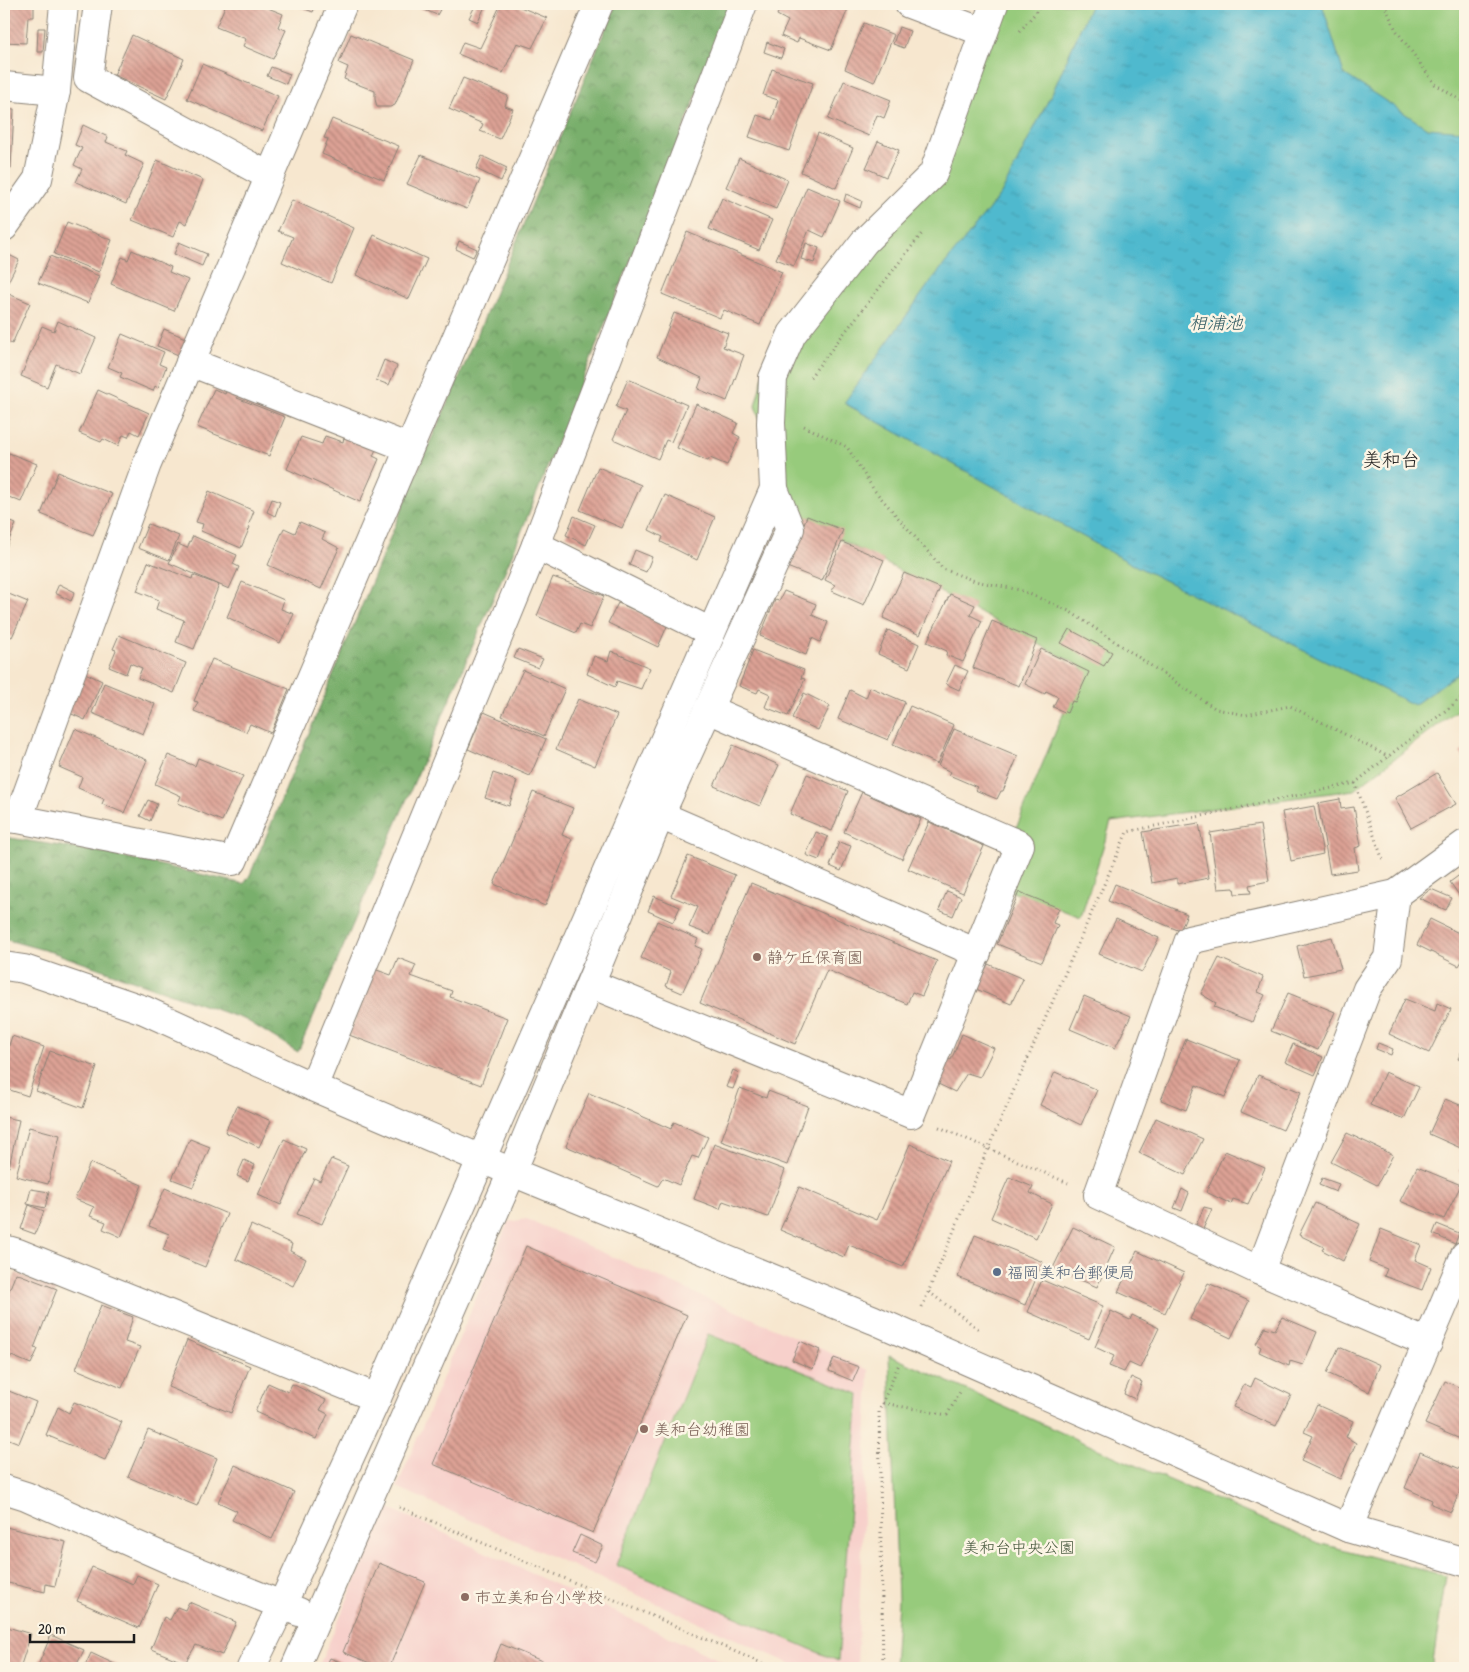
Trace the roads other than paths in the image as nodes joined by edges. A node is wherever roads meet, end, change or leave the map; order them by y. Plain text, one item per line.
1 (64, 4) edge
2 (98, 4) edge
3 (344, 4) edge
4 (598, 4) edge
5 (743, 4) edge
6 (909, 4) edge
7 (994, 4) edge
8 (984, 32) junction
9 (4, 86) edge
10 (56, 91) junction
11 (269, 176) junction
12 (4, 227) edge
13 (190, 362) junction
14 (409, 448) junction
15 (774, 489) junction
16 (536, 545) junction
17 (712, 632) junction
18 (708, 709) junction
19 (660, 816) junction
20 (11, 819) edge
21 (1465, 844) edge
22 (1396, 894) junction
23 (977, 953) junction
24 (4, 966) edge
25 (591, 984) junction
26 (313, 1087) junction
27 (483, 1159) junction
28 (512, 1172) junction
29 (4, 1249) edge
30 (1465, 1255) edge
31 (1260, 1271) junction
32 (1428, 1342) junction
33 (377, 1398) junction
34 (4, 1489) edge
35 (1348, 1528) junction
36 (1465, 1562) edge
37 (282, 1606) junction
38 (316, 1620) junction
39 (251, 1668) edge
40 (294, 1668) edge

1 - 10 street
2 - 11 street
3 - 11 street
4 - 14 street
5 - 16 street
6 - 8 street
7 - 8 street
8 - 15 street
9 - 10 street
10 - 12 street
11 - 13 street
13 - 14 street
13 - 20 street
14 - 20 street
15 - 17 street
15 - 18 street
16 - 17 street
16 - 26 street
17 - 27 street
18 - 19 street
18 - 23 street
19 - 23 street
19 - 25 street
21 - 22 street
22 - 31 street
22 - 31 street
23 - 25 street
24 - 26 street
25 - 28 street
26 - 27 street
27 - 28 street
27 - 33 street
28 - 35 street
28 - 38 street
29 - 33 street
30 - 32 street
31 - 32 street
32 - 35 street
33 - 37 street
34 - 37 street
35 - 36 street
37 - 38 street
37 - 39 street
38 - 40 street

